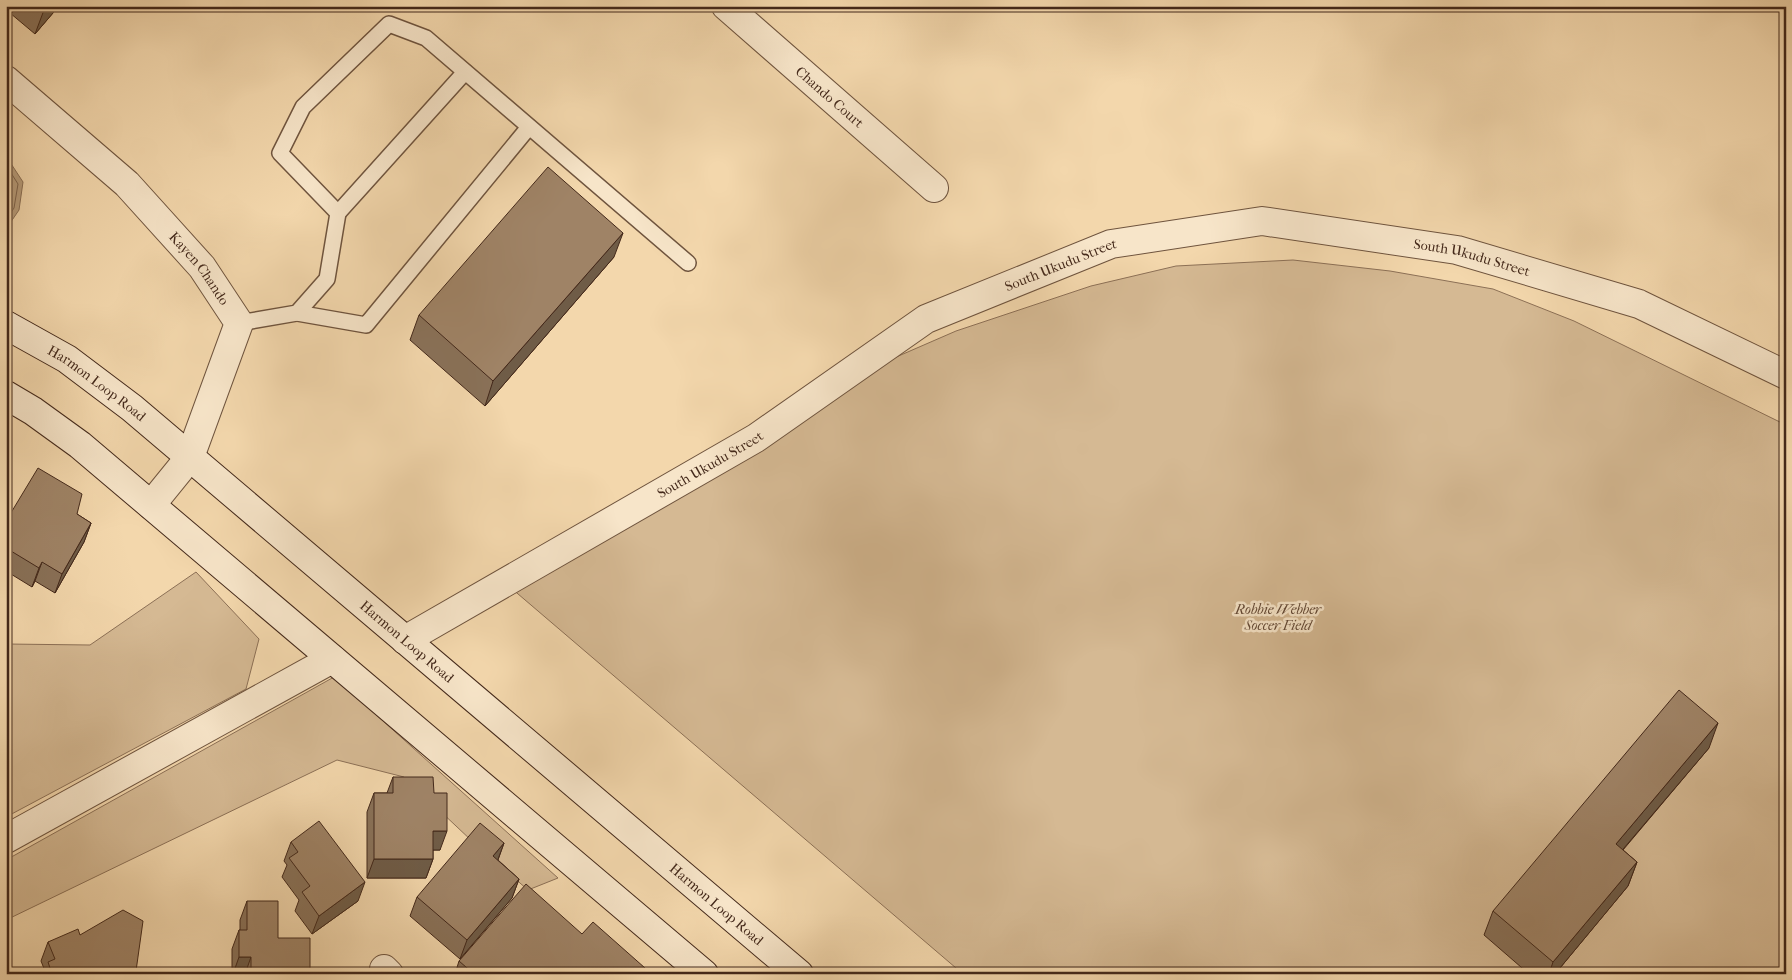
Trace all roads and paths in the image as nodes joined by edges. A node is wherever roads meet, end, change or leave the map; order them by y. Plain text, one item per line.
1 (726, 6) edge
2 (465, 72) junction
3 (6, 80) edge
4 (529, 127) junction
5 (934, 188) dead end
6 (338, 213) junction
7 (688, 263) dead end
8 (297, 313) junction
9 (239, 323) junction
10 (6, 325) edge
11 (1786, 375) edge
12 (6, 395) edge
13 (190, 457) junction
14 (151, 505) junction
15 (405, 640) junction
16 (332, 659) junction
17 (6, 838) edge
18 (704, 974) edge
19 (799, 974) edge

1 - 5 street, Chando Court
2 - 4 lane
2 - 6 lane
2 - 6 lane
3 - 9 street, Kayen Chando
4 - 7 lane
4 - 8 lane
6 - 8 lane
8 - 9 lane
9 - 13 street
10 - 13 street, Harmon Loop Road
11 - 15 street, South Ukudu Street
12 - 14 street
13 - 14 street
13 - 15 street, Harmon Loop Road
14 - 16 street
15 - 19 street, Harmon Loop Road
16 - 17 street
16 - 18 street

